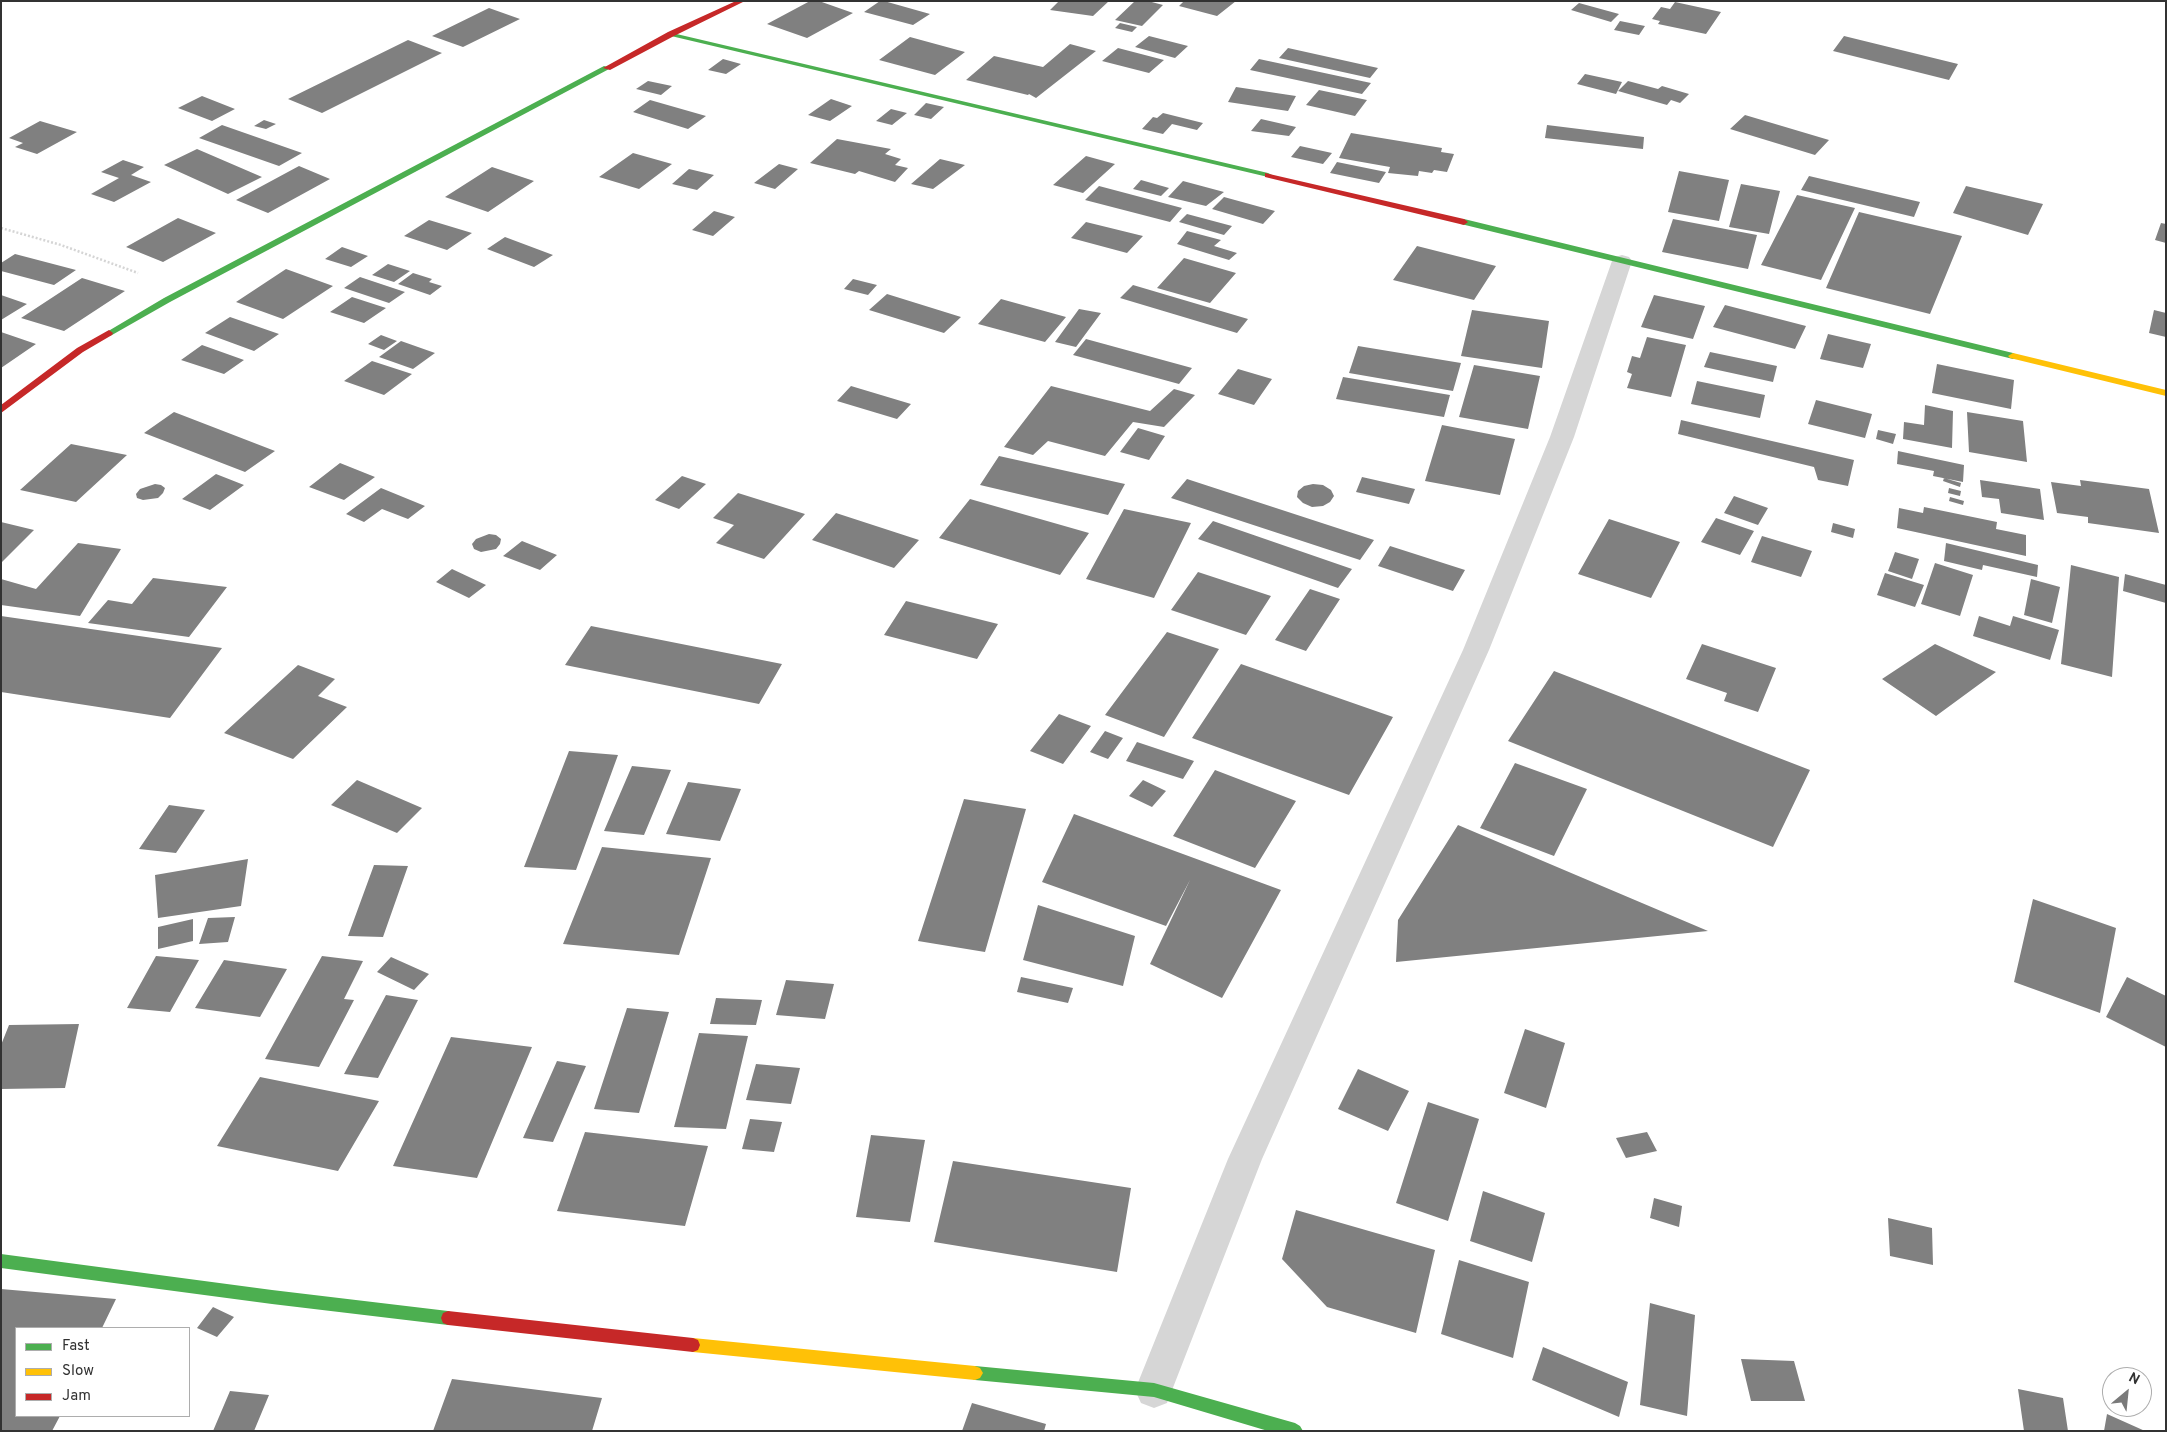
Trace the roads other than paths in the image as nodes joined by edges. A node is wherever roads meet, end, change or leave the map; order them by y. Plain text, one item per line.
1 (742, 1) edge
2 (671, 34) junction
3 (1622, 261) junction
4 (2166, 394) edge
5 (1, 410) edge
6 (1, 1261) edge
7 (1154, 1390) junction
8 (1295, 1431) edge

1 - 2 street
2 - 3 street
2 - 5 street
3 - 4 street
3 - 7 street
6 - 7 street
7 - 8 street

